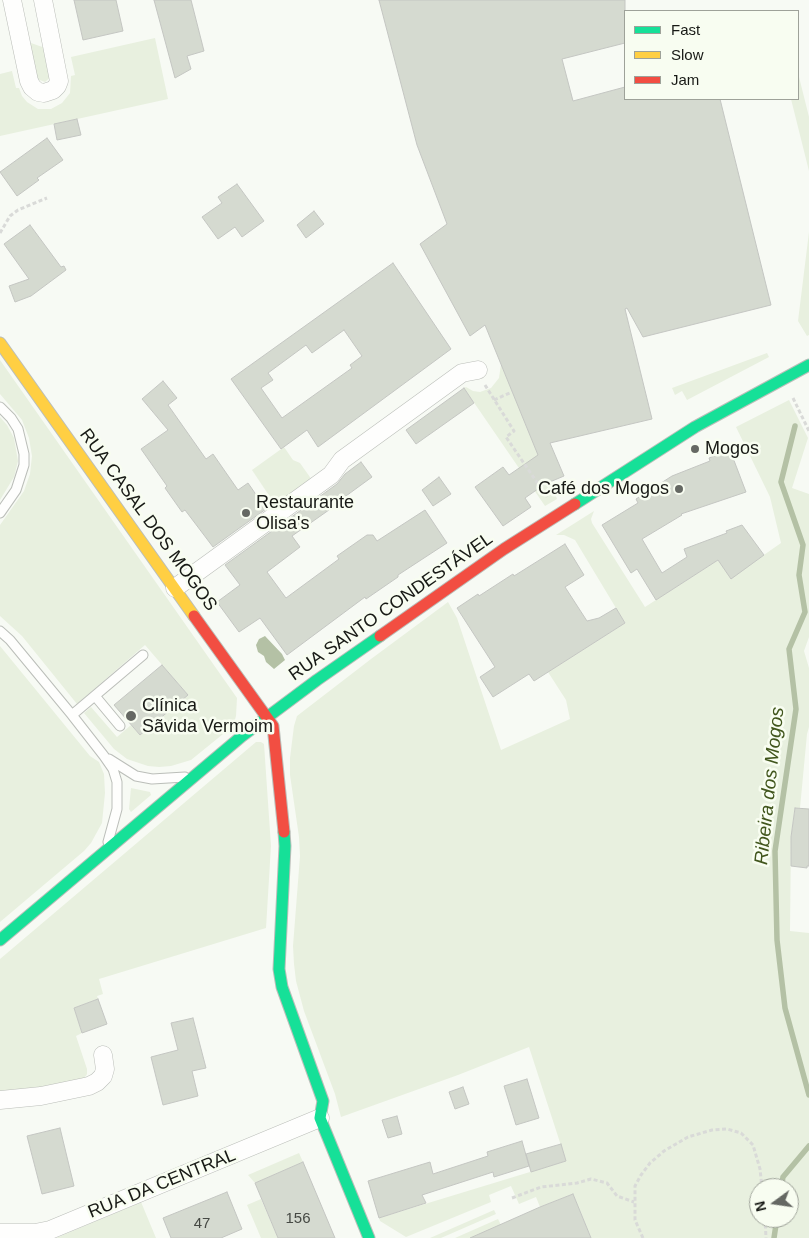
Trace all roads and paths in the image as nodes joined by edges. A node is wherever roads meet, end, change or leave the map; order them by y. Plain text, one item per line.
1 (12, 0) edge
2 (43, 0) edge
3 (46, 198) dead end
4 (0, 233) edge
5 (0, 343) edge
6 (809, 365) edge
7 (478, 370) dead end
8 (487, 390) dead end
9 (512, 392) dead end
10 (793, 398) dead end
11 (494, 400) junction
12 (0, 407) edge
13 (809, 431) edge
14 (544, 492) dead end
15 (0, 513) edge
16 (175, 588) junction
17 (0, 631) edge
18 (143, 655) dead end
19 (95, 696) junction
20 (72, 716) junction
21 (267, 717) junction
22 (120, 726) dead end
23 (104, 756) junction
24 (194, 777) junction
25 (105, 852) junction
26 (0, 940) edge
27 (103, 1055) dead end
28 (0, 1100) edge
29 (320, 1118) junction
30 (761, 1178) edge
31 (512, 1198) dead end
32 (634, 1202) junction
33 (0, 1233) edge
34 (369, 1238) edge
35 (642, 1238) edge

1 - 2 street
3 - 4 path
5 - 16 street, RUA CASAL DOS MOGOS
6 - 21 street, RUA SANTO CONDESTÁVEL
7 - 16 street
8 - 11 path
9 - 11 path
10 - 13 path
11 - 14 path
12 - 15 lane
16 - 21 street, RUA CASAL DOS MOGOS
17 - 20 lane
18 - 19 lane
19 - 20 lane
19 - 22 lane
20 - 23 lane
21 - 24 street, RUA SANTO CONDESTÁVEL
21 - 29 street, RUA CASAL DOS MOGOS
23 - 24 lane
23 - 25 lane
24 - 25 street, RUA SANTO CONDESTÁVEL
25 - 26 street, RUA SANTO CONDESTÁVEL
27 - 28 street
29 - 33 street, RUA DA CENTRAL
29 - 34 street
30 - 32 path
31 - 32 path
32 - 35 path

